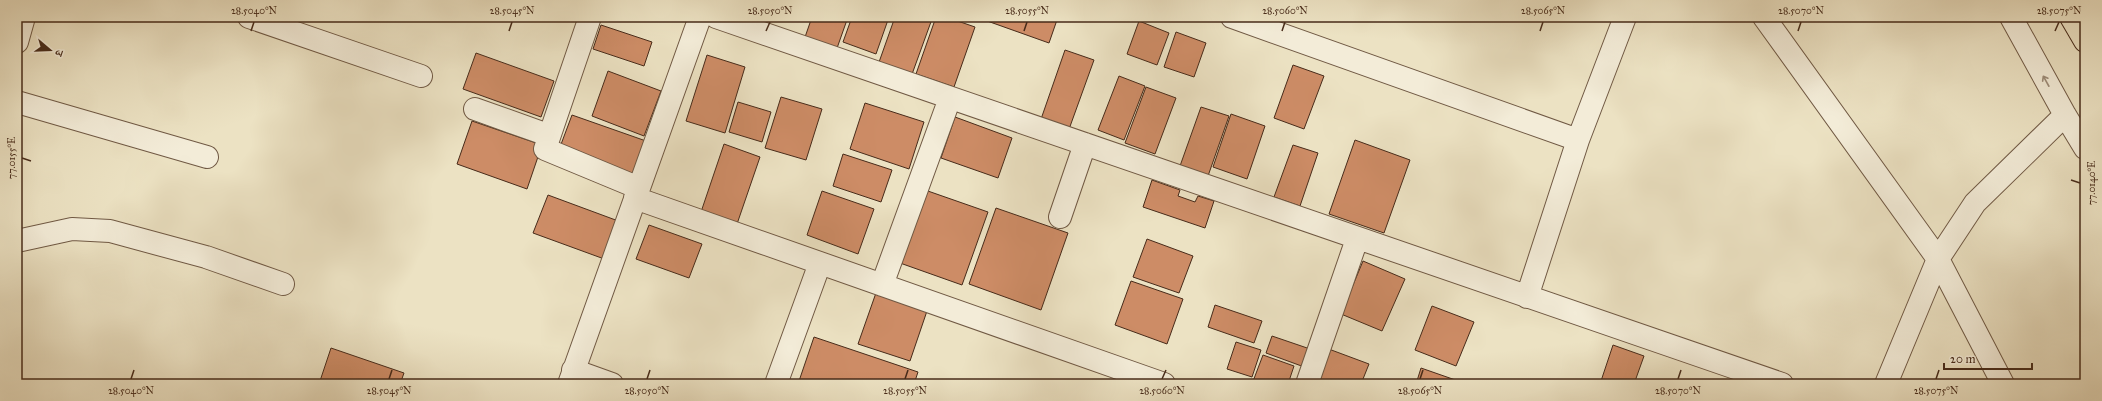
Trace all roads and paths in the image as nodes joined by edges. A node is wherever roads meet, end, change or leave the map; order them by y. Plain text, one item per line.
1 (24, 17) edge
2 (249, 17) edge
3 (590, 17) edge
4 (700, 17) edge
5 (716, 17) edge
6 (1232, 17) edge
7 (1625, 17) edge
8 (1764, 17) edge
9 (2011, 17) edge
10 (2071, 17) edge
11 (1266, 23) edge
12 (2085, 41) edge
13 (17, 42) edge
14 (421, 76) dead end
15 (950, 98) junction
16 (17, 102) edge
17 (475, 109) dead end
18 (2065, 115) junction
19 (548, 135) junction
20 (1578, 140) junction
21 (1085, 144) junction
22 (2085, 148) edge
23 (207, 157) dead end
24 (637, 193) junction
25 (1060, 217) dead end
26 (1357, 239) junction
27 (17, 241) edge
28 (1938, 259) junction
29 (820, 263) junction
30 (283, 284) dead end
31 (882, 285) junction
32 (1527, 297) junction
33 (571, 377) edge
34 (612, 384) edge
35 (776, 384) edge
36 (1164, 384) edge
37 (1307, 384) edge
38 (1782, 384) edge
39 (1886, 384) edge
40 (2003, 384) edge

1 - 13 street
2 - 14 street
3 - 19 street
4 - 24 street
5 - 15 street
6 - 11 street
7 - 20 street
8 - 28 street
18 -> 9 street
10 - 12 highway
11 - 20 street
15 - 21 street
15 - 31 street
16 - 23 street
17 - 19 street
18 - 22 street
18 - 28 street
19 - 24 street
20 - 32 street
21 - 25 street
21 - 26 street
24 - 29 street
24 - 33 street
26 - 32 street
26 - 37 street
27 - 30 street
28 - 39 street
28 - 40 street
29 - 31 street
29 - 35 street
31 - 36 street
32 - 38 street
33 - 34 street

